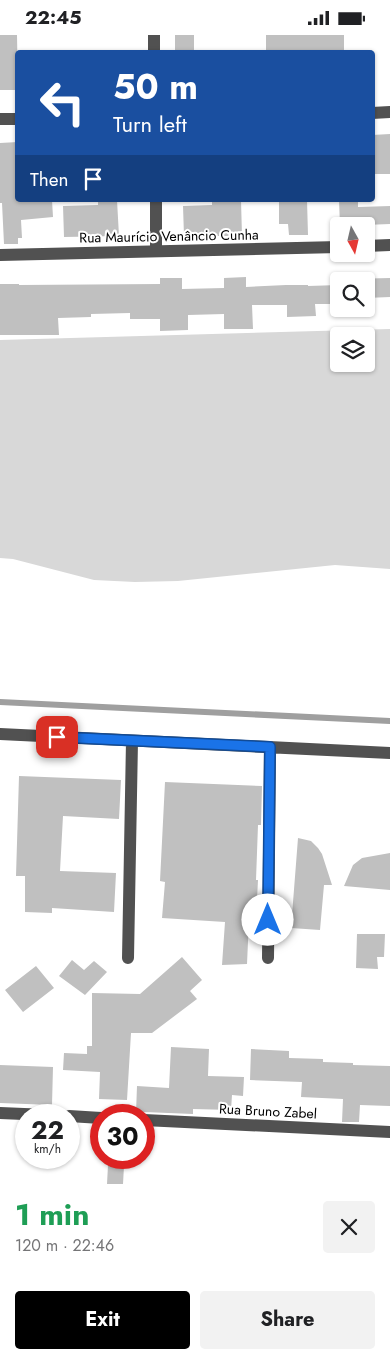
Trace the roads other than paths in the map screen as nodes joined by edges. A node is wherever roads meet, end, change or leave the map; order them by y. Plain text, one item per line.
1 (154, 35) edge
2 (154, 50) edge
3 (375, 113) edge
4 (390, 113) edge
5 (0, 119) edge
6 (15, 119) edge
7 (156, 202) edge
8 (390, 245) edge
9 (375, 246) edge
10 (330, 247) edge
11 (156, 251) junction
12 (0, 255) edge
13 (0, 734) edge
14 (132, 741) junction
15 (270, 747) junction
16 (390, 753) edge
17 (128, 958) dead end
18 (268, 958) dead end
19 (0, 1113) edge
20 (15, 1114) edge
21 (155, 1121) edge
22 (390, 1133) edge

1 - 2 street
3 - 4 street
5 - 6 street
7 - 11 street
8 - 9 street
10 - 11 street, Rua Maurício Venâncio Cunha
11 - 12 street, Rua Maurício Venâncio Cunha
13 - 14 street
14 - 15 street
14 - 17 street
15 - 16 street
15 - 18 street
19 - 20 street
21 - 22 street, Rua Bruno Zabel

